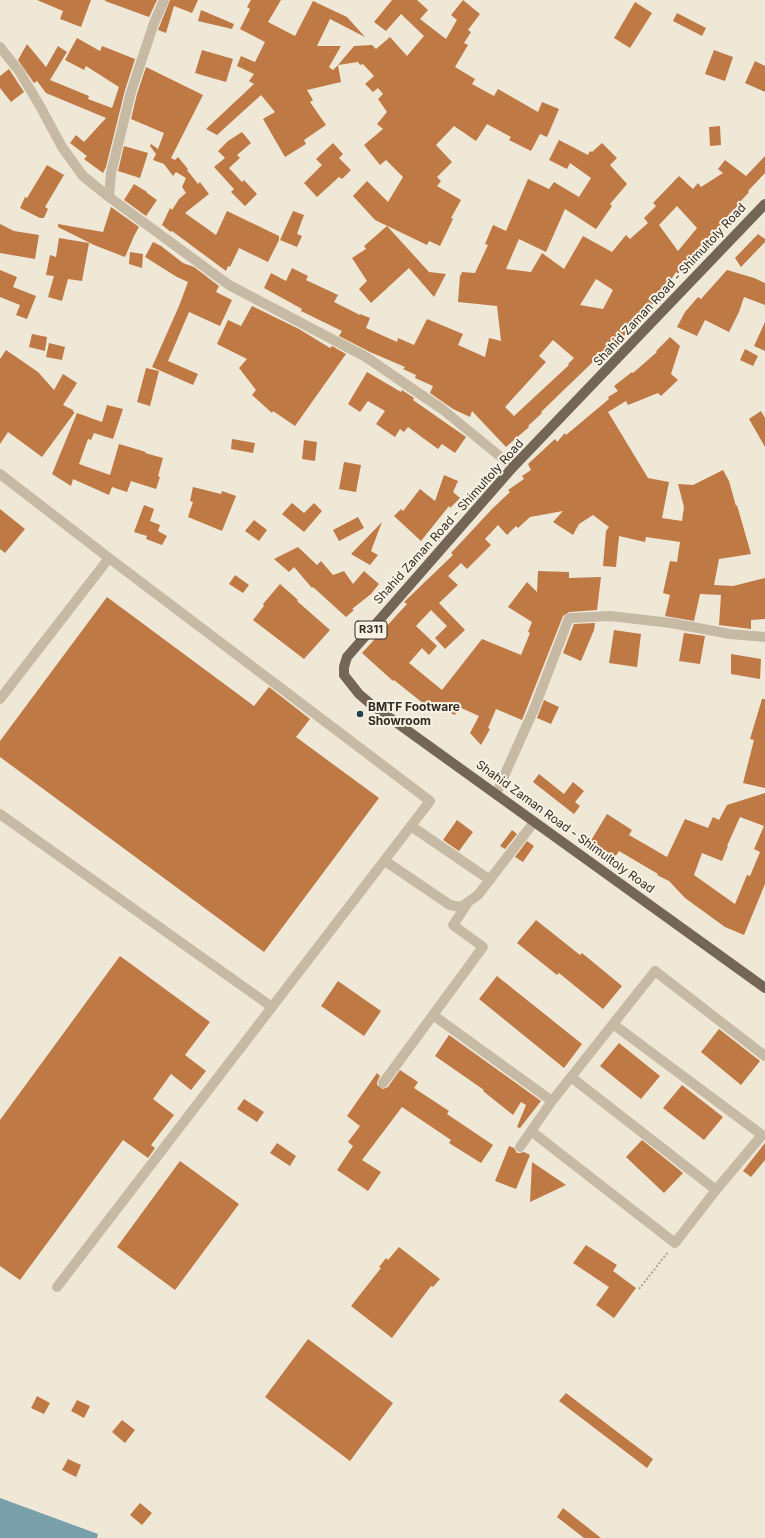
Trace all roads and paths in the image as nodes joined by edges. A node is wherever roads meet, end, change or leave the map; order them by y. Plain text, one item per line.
1 (164, 0) edge
2 (0, 47) edge
3 (108, 197) junction
4 (765, 204) edge
5 (513, 467) junction
6 (0, 474) edge
7 (109, 558) junction
8 (765, 637) edge
9 (0, 699) edge
10 (496, 794) junction
11 (0, 814) edge
12 (534, 822) junction
13 (411, 826) junction
14 (384, 861) junction
15 (490, 880) junction
16 (467, 904) junction
17 (765, 988) edge
18 (272, 1007) junction
19 (433, 1015) junction
20 (613, 1024) junction
21 (765, 1056) edge
22 (571, 1077) junction
23 (383, 1083) dead end
24 (552, 1101) junction
25 (531, 1131) junction
26 (520, 1147) dead end
27 (716, 1190) junction
28 (675, 1243) junction
29 (57, 1287) dead end
30 (639, 1289) dead end

1 - 3 street
2 - 3 street
3 - 5 street
4 - 5 main road, Shahid Zaman Road - Shimultoly Road / R311
5 - 10 main road, Shahid Zaman Road - Shimultoly Road / R311
6 - 7 street
7 - 9 street
7 - 13 street
8 - 10 street
10 - 12 main road, Shahid Zaman Road - Shimultoly Road / R311
11 - 18 street
12 - 15 street
12 - 17 main road, Shahid Zaman Road - Shimultoly Road / R311
13 - 14 street
13 - 15 street
14 - 16 street
14 - 18 street
15 - 16 street
16 - 19 street
18 - 29 street
19 - 23 street
19 - 24 street
20 - 21 street
20 - 22 street
20 - 27 street
22 - 24 street
22 - 27 street
24 - 25 street
25 - 26 street
25 - 28 street
27 - 28 street
28 - 30 path

